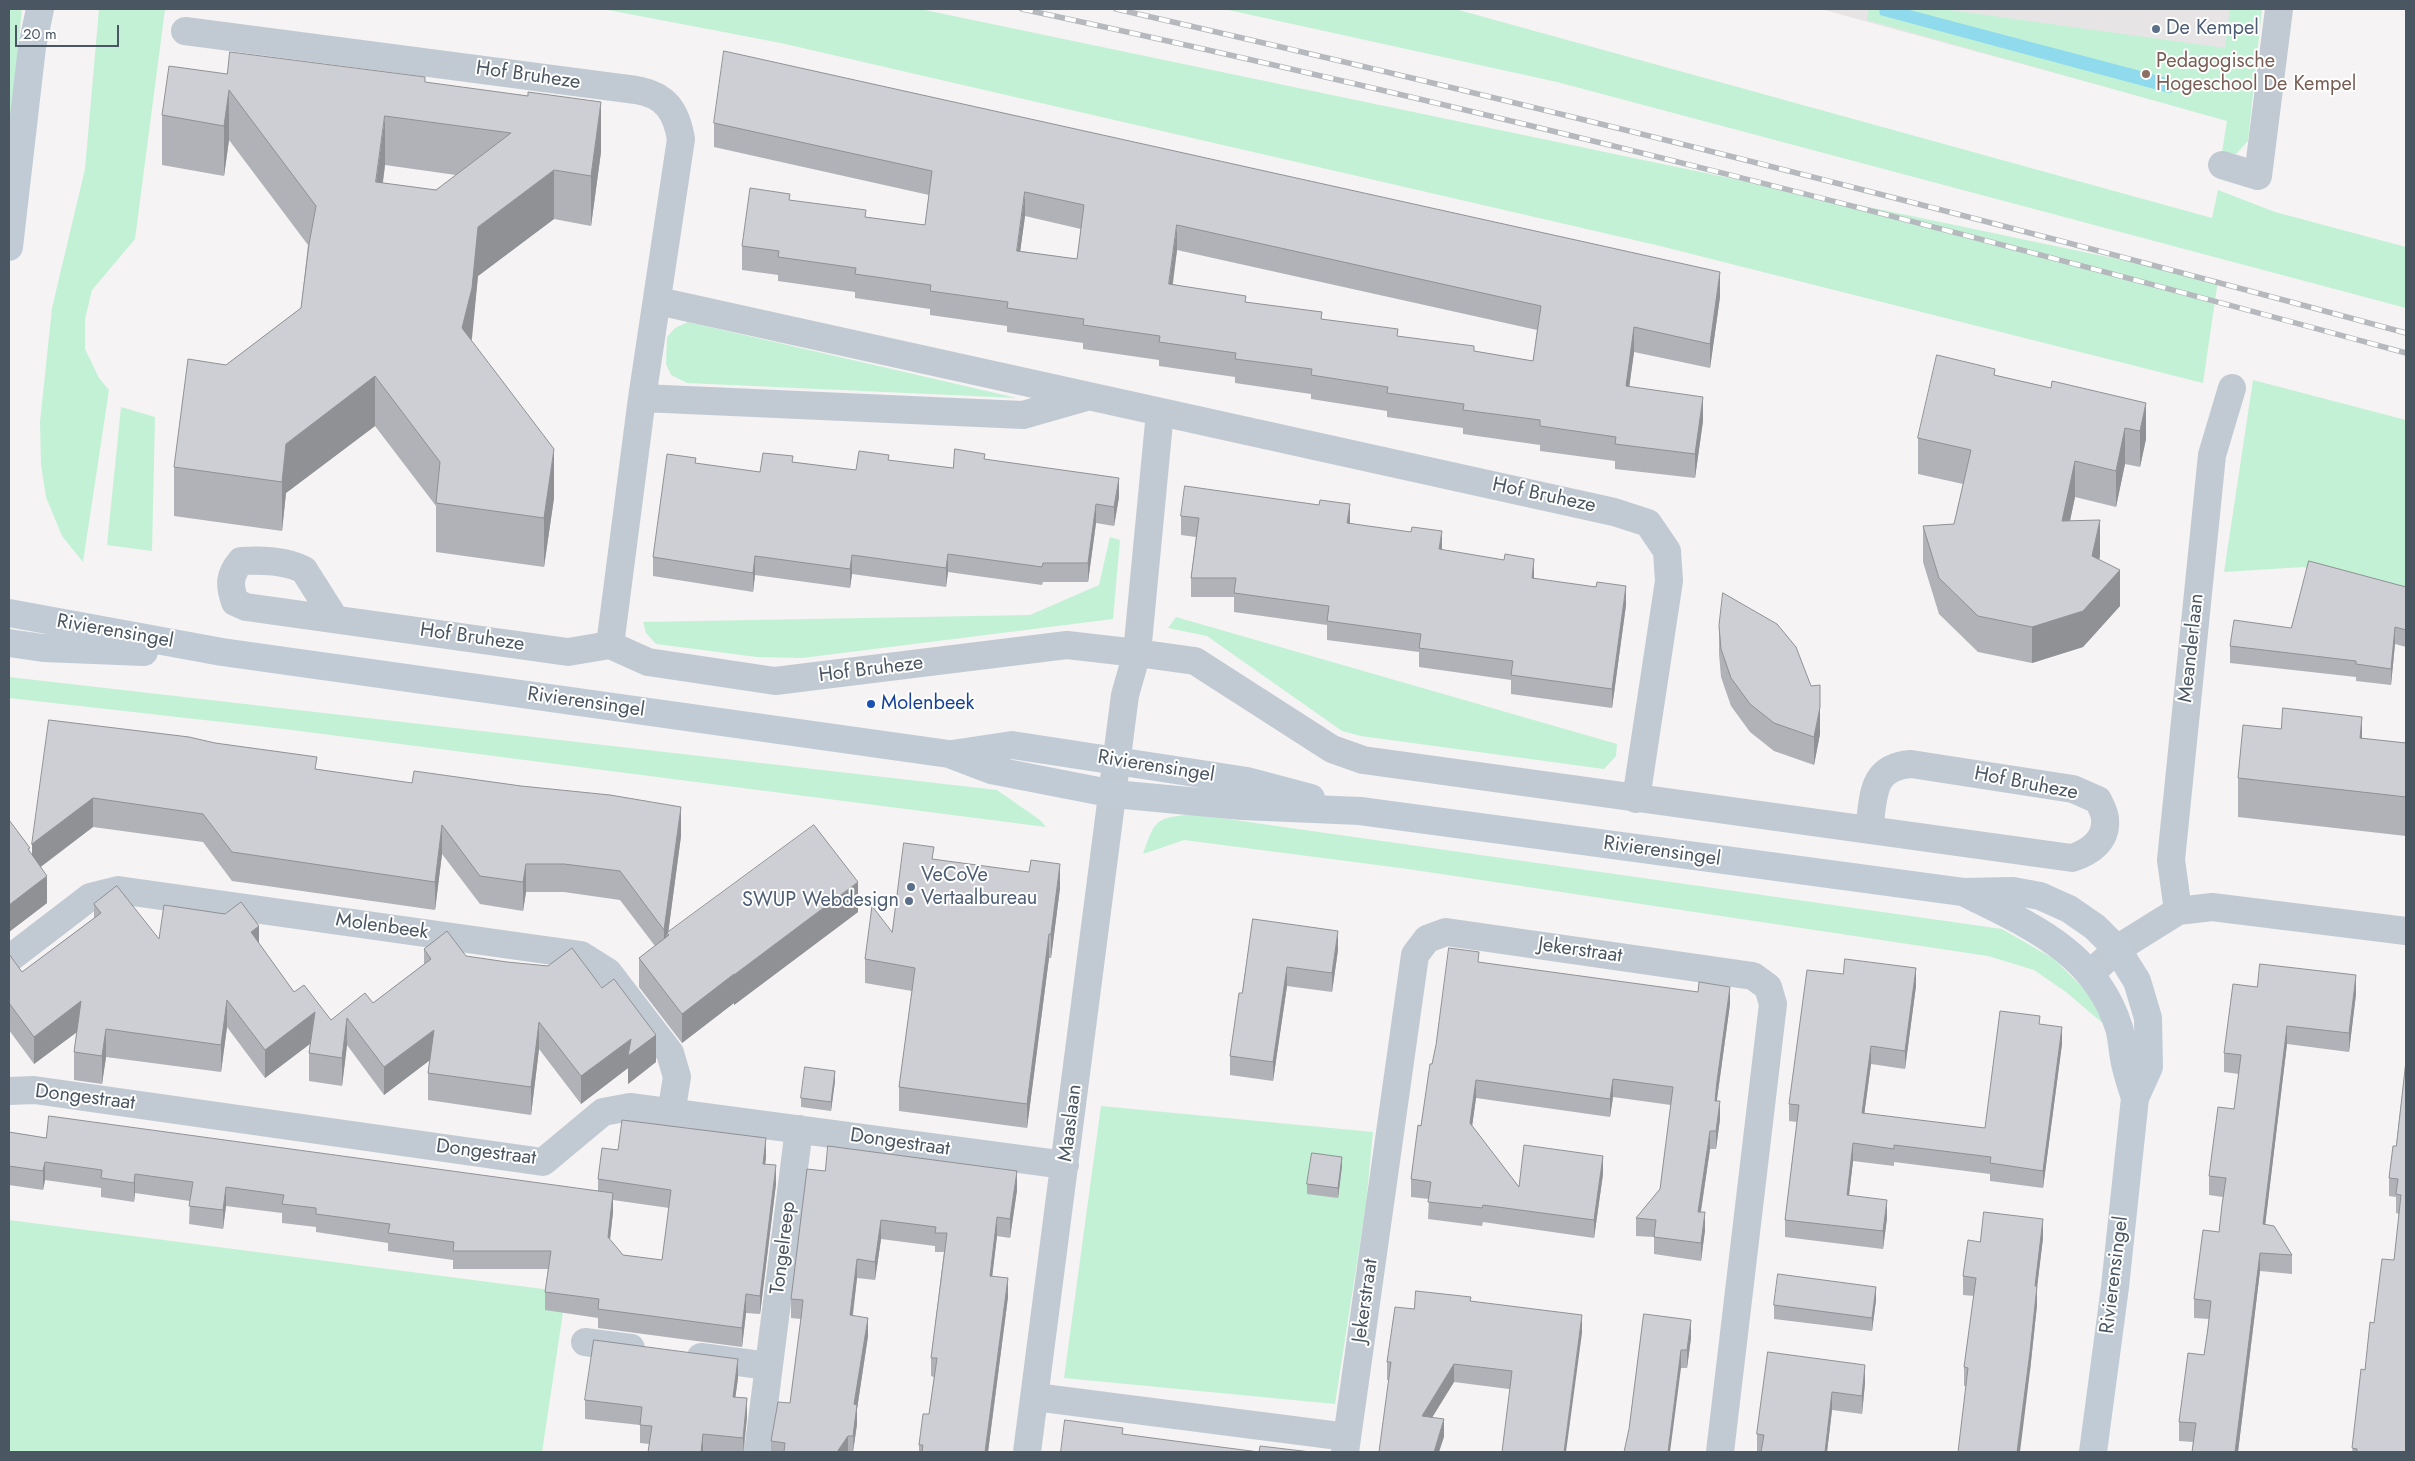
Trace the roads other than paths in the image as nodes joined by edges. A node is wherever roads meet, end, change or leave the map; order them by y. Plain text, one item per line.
1 (40, 9) edge
2 (2279, 9) edge
3 (185, 31) dead end
4 (2222, 165) dead end
5 (9, 247) edge
6 (658, 301) junction
7 (2232, 388) dead end
8 (1088, 397) junction
9 (642, 398) junction
10 (1160, 412) junction
11 (9, 613) edge
12 (335, 619) dead end
13 (9, 643) edge
14 (610, 645) junction
15 (222, 652) junction
16 (1137, 653) junction
17 (949, 754) junction
18 (1118, 761) junction
19 (1114, 794) junction
20 (1636, 799) junction
21 (1360, 811) junction
22 (1869, 830) junction
23 (1963, 892) junction
24 (2178, 911) junction
25 (2406, 931) edge
26 (2117, 949) junction
27 (9, 958) edge
28 (2090, 974) junction
29 (9, 1091) edge
30 (2134, 1098) junction
31 (671, 1114) junction
32 (799, 1129) junction
33 (1065, 1165) junction
34 (585, 1342) dead end
35 (768, 1366) junction
36 (1035, 1397) junction
37 (1346, 1445) edge
38 (758, 1452) edge
39 (1027, 1452) edge
40 (1720, 1452) edge
41 (2093, 1452) edge

1 - 5 street
2 - 4 street
3 - 6 street, Hof Bruheze
6 - 8 street, Hof Bruheze
6 - 9 street, Hof Bruheze
7 - 24 street, Meanderlaan
8 - 9 street, Hof Bruheze
8 - 10 street, Hof Bruheze
9 - 14 street, Hof Bruheze
10 - 16 street
10 - 20 street, Hof Bruheze
11 - 15 street, Rivierensingel
12 - 14 street, Hof Bruheze
13 - 15 street, Rivierensingel
14 - 16 street, Hof Bruheze
15 - 17 street, Rivierensingel
16 - 18 street
16 - 20 street, Hof Bruheze
17 - 18 street, Rivierensingel
17 - 19 street, Rivierensingel
18 - 19 street, Maaslaan
18 - 21 street, Rivierensingel
19 - 21 street, Rivierensingel
19 - 33 street, Maaslaan
20 - 22 street, Hof Bruheze
21 - 23 street, Rivierensingel
22 - 22 street, Hof Bruheze
23 - 26 street, Rivierensingel
23 - 28 street, Rivierensingel
24 - 25 street
24 - 26 street
26 - 28 street
26 - 30 street, Rivierensingel
27 - 31 street, Molenbeek
28 - 30 street, Rivierensingel
29 - 31 street, Dongestraat
30 - 41 street, Rivierensingel
31 - 32 street, Dongestraat
32 - 33 street, Dongestraat
32 - 35 street, Tongelreep
33 - 36 street, Maaslaan
34 - 35 street
35 - 38 street, Tongelreep
36 - 37 street, Jekerstraat
36 - 39 street, Maaslaan
37 - 40 street, Jekerstraat

